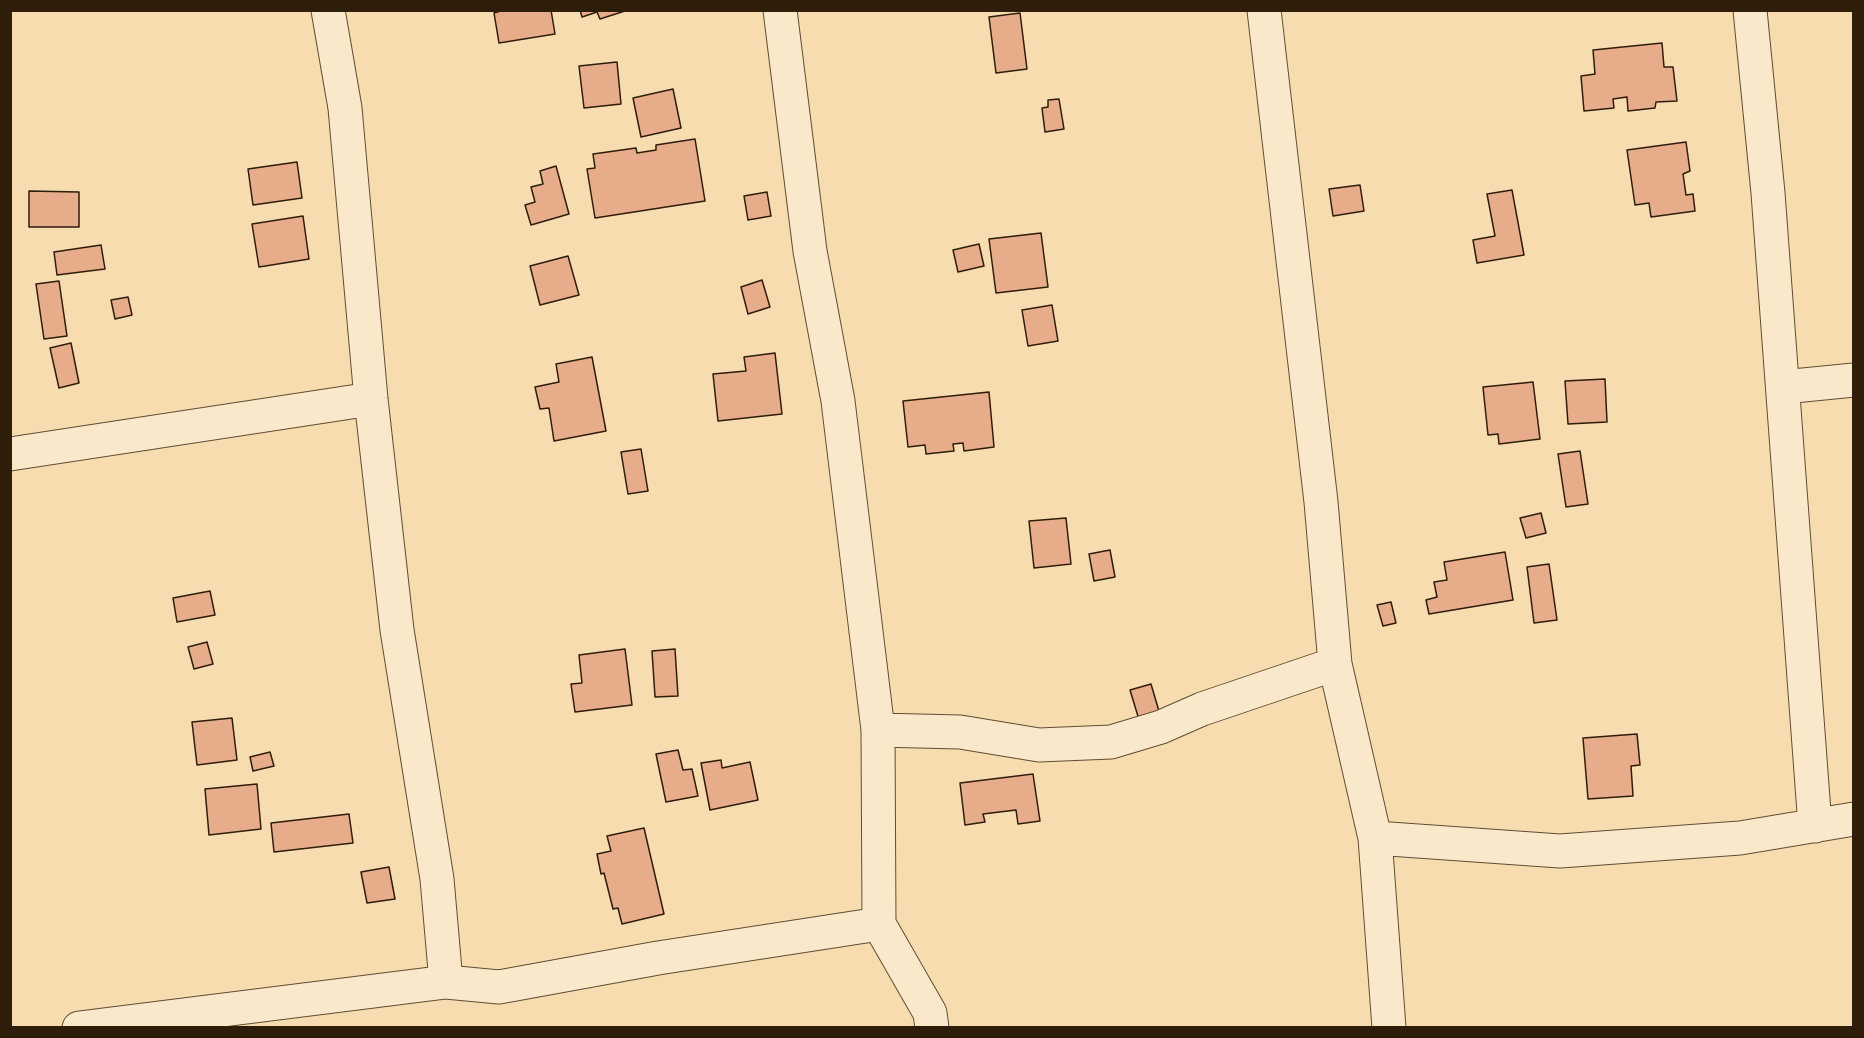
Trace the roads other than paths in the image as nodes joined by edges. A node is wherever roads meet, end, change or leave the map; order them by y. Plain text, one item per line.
1 (328, 10) edge
2 (780, 10) edge
3 (1264, 10) edge
4 (1750, 10) edge
5 (1854, 380) edge
6 (1783, 387) junction
7 (371, 399) junction
8 (10, 454) edge
9 (1335, 664) junction
10 (878, 730) junction
11 (1854, 819) edge
12 (1815, 826) junction
13 (1375, 838) junction
14 (879, 924) junction
15 (446, 982) junction
16 (79, 1028) edge
17 (932, 1028) edge
18 (1389, 1028) edge

1 - 7 street
2 - 10 street
3 - 9 street
4 - 6 street
5 - 6 street
6 - 12 street
7 - 8 street
7 - 15 street
9 - 10 street
9 - 13 street
10 - 14 street
11 - 12 street
12 - 13 street
13 - 18 street
14 - 15 street
14 - 17 street
15 - 16 street

